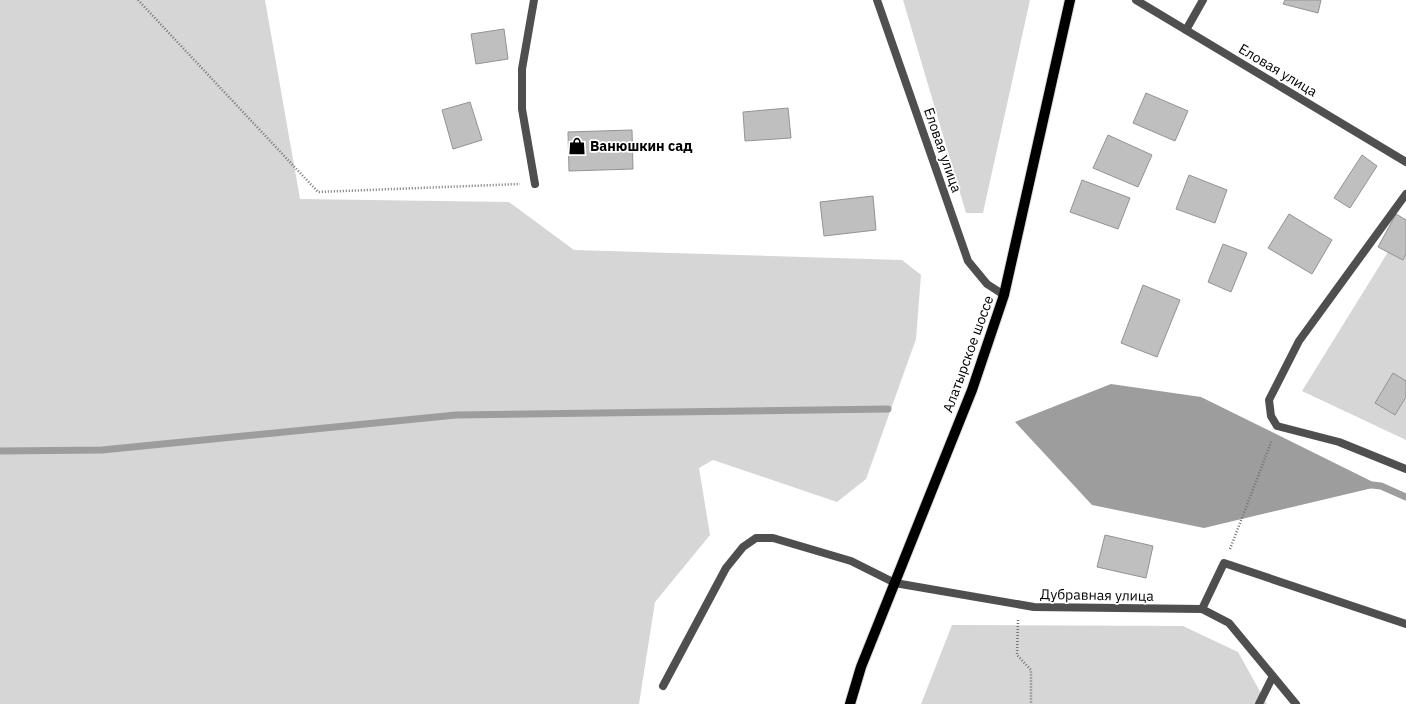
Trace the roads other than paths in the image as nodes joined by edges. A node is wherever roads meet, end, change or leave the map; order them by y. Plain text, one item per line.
1 (534, 0) edge
2 (877, 0) edge
3 (1070, 0) edge
4 (1136, 0) edge
5 (1203, 0) edge
6 (1186, 30) junction
7 (1406, 162) edge
8 (535, 184) road end
9 (1406, 194) edge
10 (1004, 295) junction
11 (1406, 469) edge
12 (895, 583) junction
13 (1202, 609) junction
14 (1406, 624) edge
15 (1273, 676) junction
16 (663, 686) dead end
17 (850, 704) edge
18 (1259, 704) edge
19 (1296, 704) edge

1 - 8 street
2 - 10 street, Еловая улица
3 - 10 main road, Алатырское шоссе
4 - 6 street, Еловая улица
5 - 6 street
6 - 7 street, Еловая улица
9 - 11 street
10 - 12 main road, Алатырское шоссе
12 - 13 street, Дубравная улица
12 - 16 street, Дубравная улица
12 - 17 main road, Алатырское шоссе
13 - 14 street
13 - 15 street, Дубравная улица
15 - 18 street
15 - 19 street, Дубравная улица

